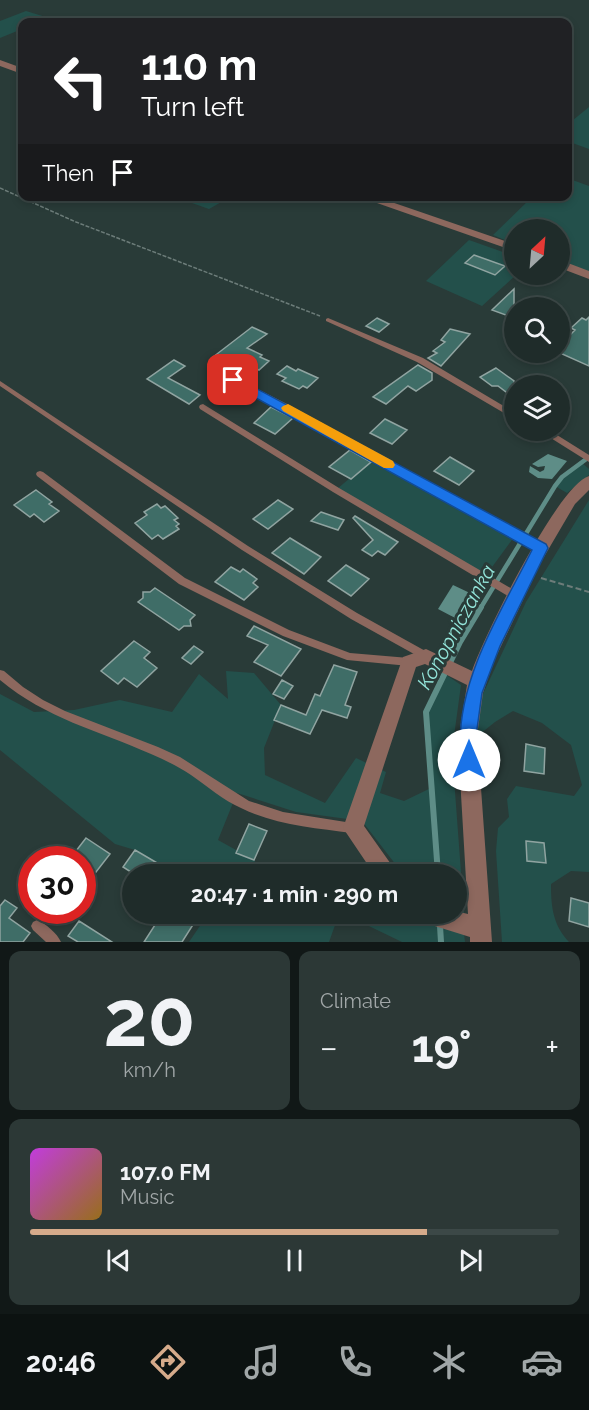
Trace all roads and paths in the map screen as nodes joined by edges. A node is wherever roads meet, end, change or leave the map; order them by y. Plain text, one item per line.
1 (0, 63) edge
2 (18, 70) edge
3 (0, 188) edge
4 (18, 196) edge
5 (29, 201) edge
6 (377, 201) edge
7 (504, 245) edge
8 (570, 268) edge
9 (589, 275) edge
10 (328, 320) joint
11 (215, 371) dead end
12 (0, 382) edge
13 (202, 407) dead end
14 (504, 409) edge
15 (560, 441) edge
16 (586, 457) edge
17 (40, 474) dead end
18 (589, 481) edge
19 (517, 533) joint
20 (534, 543) junction
21 (526, 574) junction
22 (589, 592) edge
23 (516, 596) junction
24 (434, 663) junction
25 (0, 674) edge
26 (478, 682) junction
27 (353, 828) junction
28 (377, 864) edge
29 (464, 924) edge
30 (37, 926) dead end
31 (481, 933) edge
32 (55, 942) edge

1 - 2 street
3 - 4 path
5 - 10 path
6 - 7 street
8 - 9 street
10 - 14 lane
11 - 19 lane
12 - 24 lane
13 - 23 lane
15 - 16 lane
17 - 24 lane
18 - 20 street
19 - 20 lane
20 - 21 street
21 - 22 path
21 - 23 street
23 - 26 street
24 - 26 street
24 - 27 street
25 - 27 lane
26 - 31 street
27 - 28 street
29 - 31 street
30 - 32 lane

